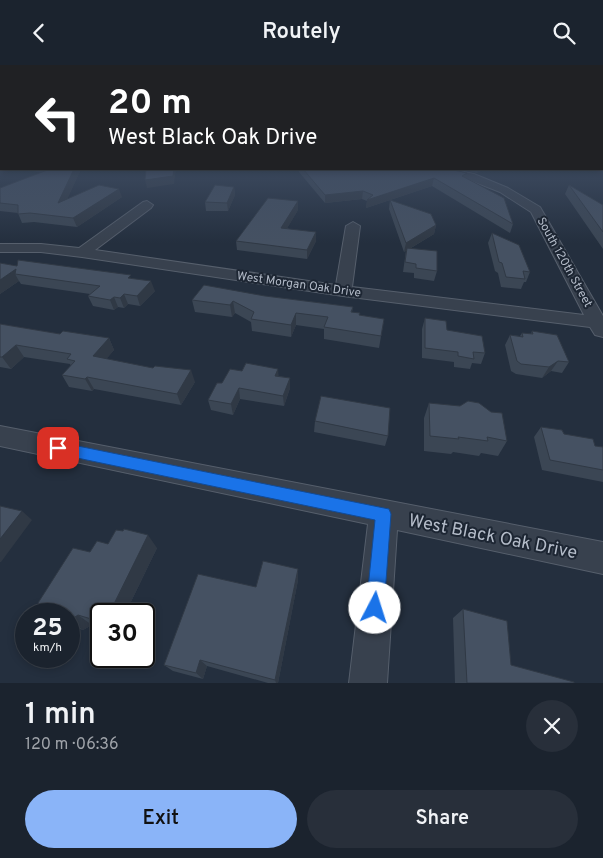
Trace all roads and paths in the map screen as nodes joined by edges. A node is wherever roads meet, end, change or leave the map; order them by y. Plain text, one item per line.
1 (491, 185) edge
2 (147, 205) dead end
3 (353, 226) dead end
4 (0, 248) edge
5 (82, 253) junction
6 (344, 291) junction
7 (600, 327) edge
8 (0, 436) edge
9 (384, 514) junction
10 (603, 558) edge
11 (368, 683) edge

1 - 7 street, South 120th Street
2 - 5 street
3 - 6 street
4 - 5 street, West Morgan Oak Drive
5 - 6 street, West Morgan Oak Drive
6 - 7 street, West Morgan Oak Drive
8 - 9 street, West Black Oak Drive
9 - 10 street, West Black Oak Drive
9 - 11 street

